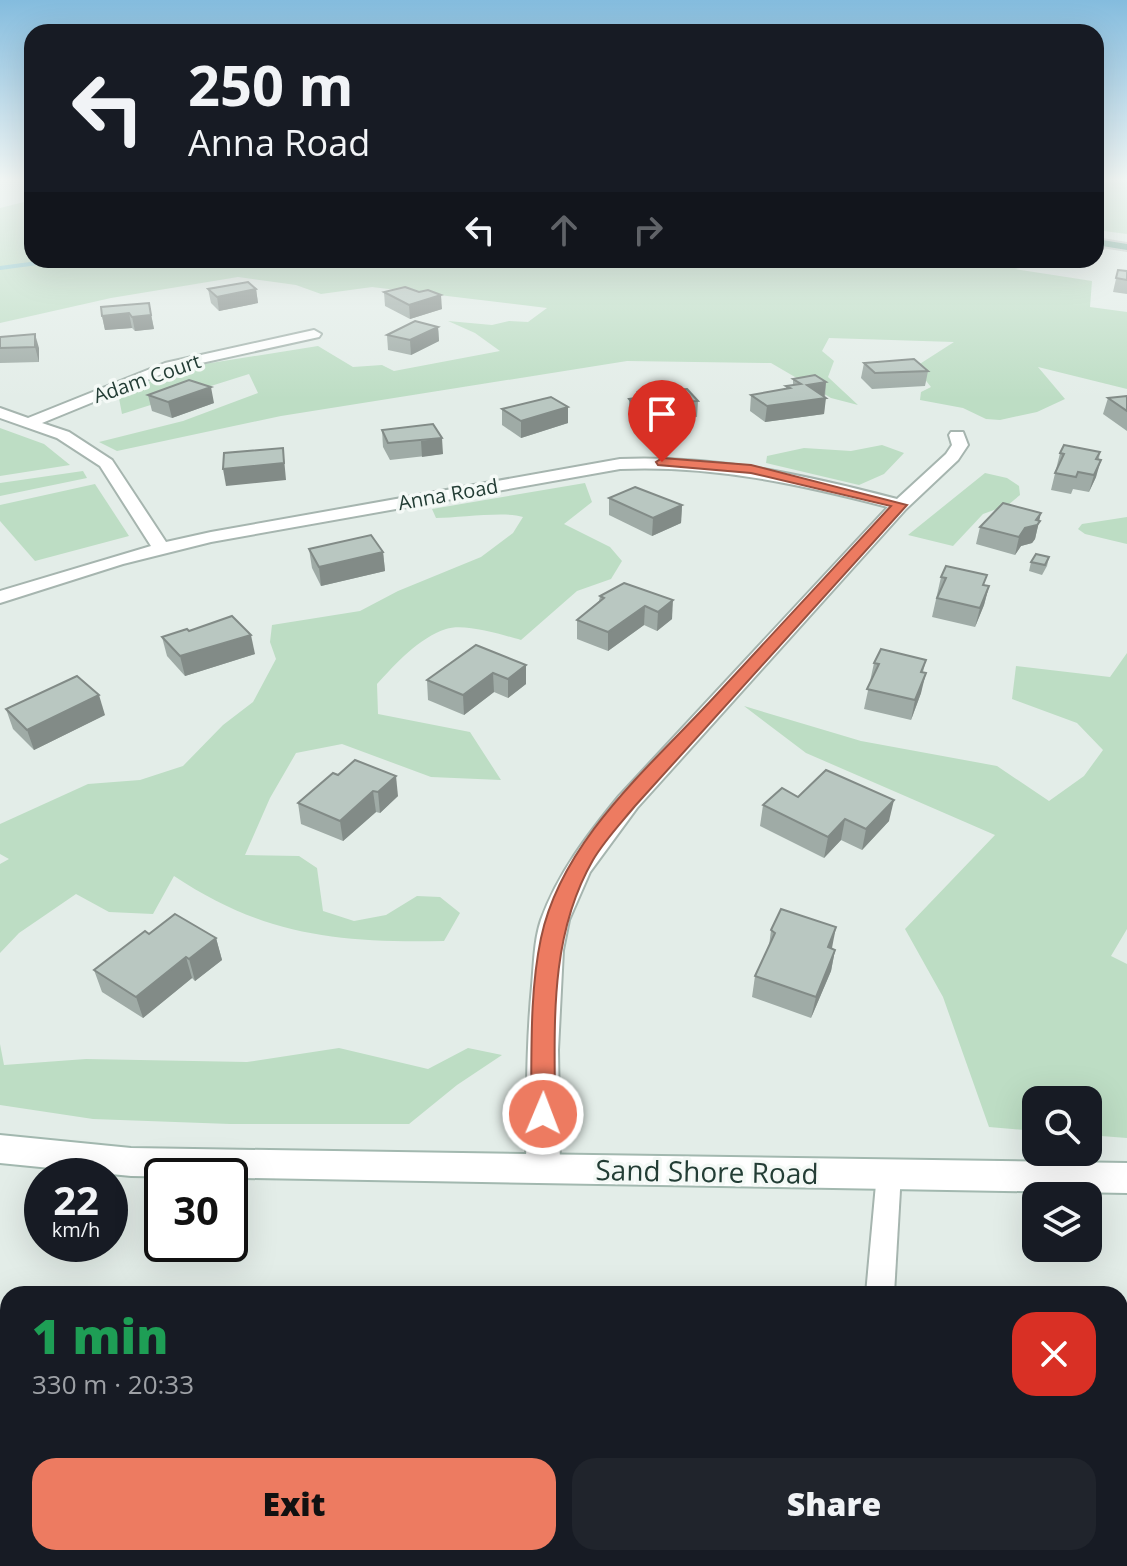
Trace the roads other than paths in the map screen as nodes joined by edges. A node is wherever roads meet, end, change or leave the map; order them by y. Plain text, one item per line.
1 (314, 334) dead end
2 (0, 413) edge
3 (30, 422) junction
4 (957, 435) dead end
5 (900, 505) junction
6 (161, 548) junction
7 (0, 597) edge
8 (0, 1149) edge
9 (543, 1169) junction
10 (889, 1173) junction
11 (1127, 1178) edge
12 (881, 1286) edge

1 - 3 street, Adam Court
2 - 3 street
3 - 6 street
4 - 5 street
5 - 6 street, Anna Road
5 - 9 street
6 - 7 street, Anna Road
8 - 9 street, Sand Shore Road
9 - 10 street, Sand Shore Road
10 - 11 street, Sand Shore Road
10 - 12 lane

